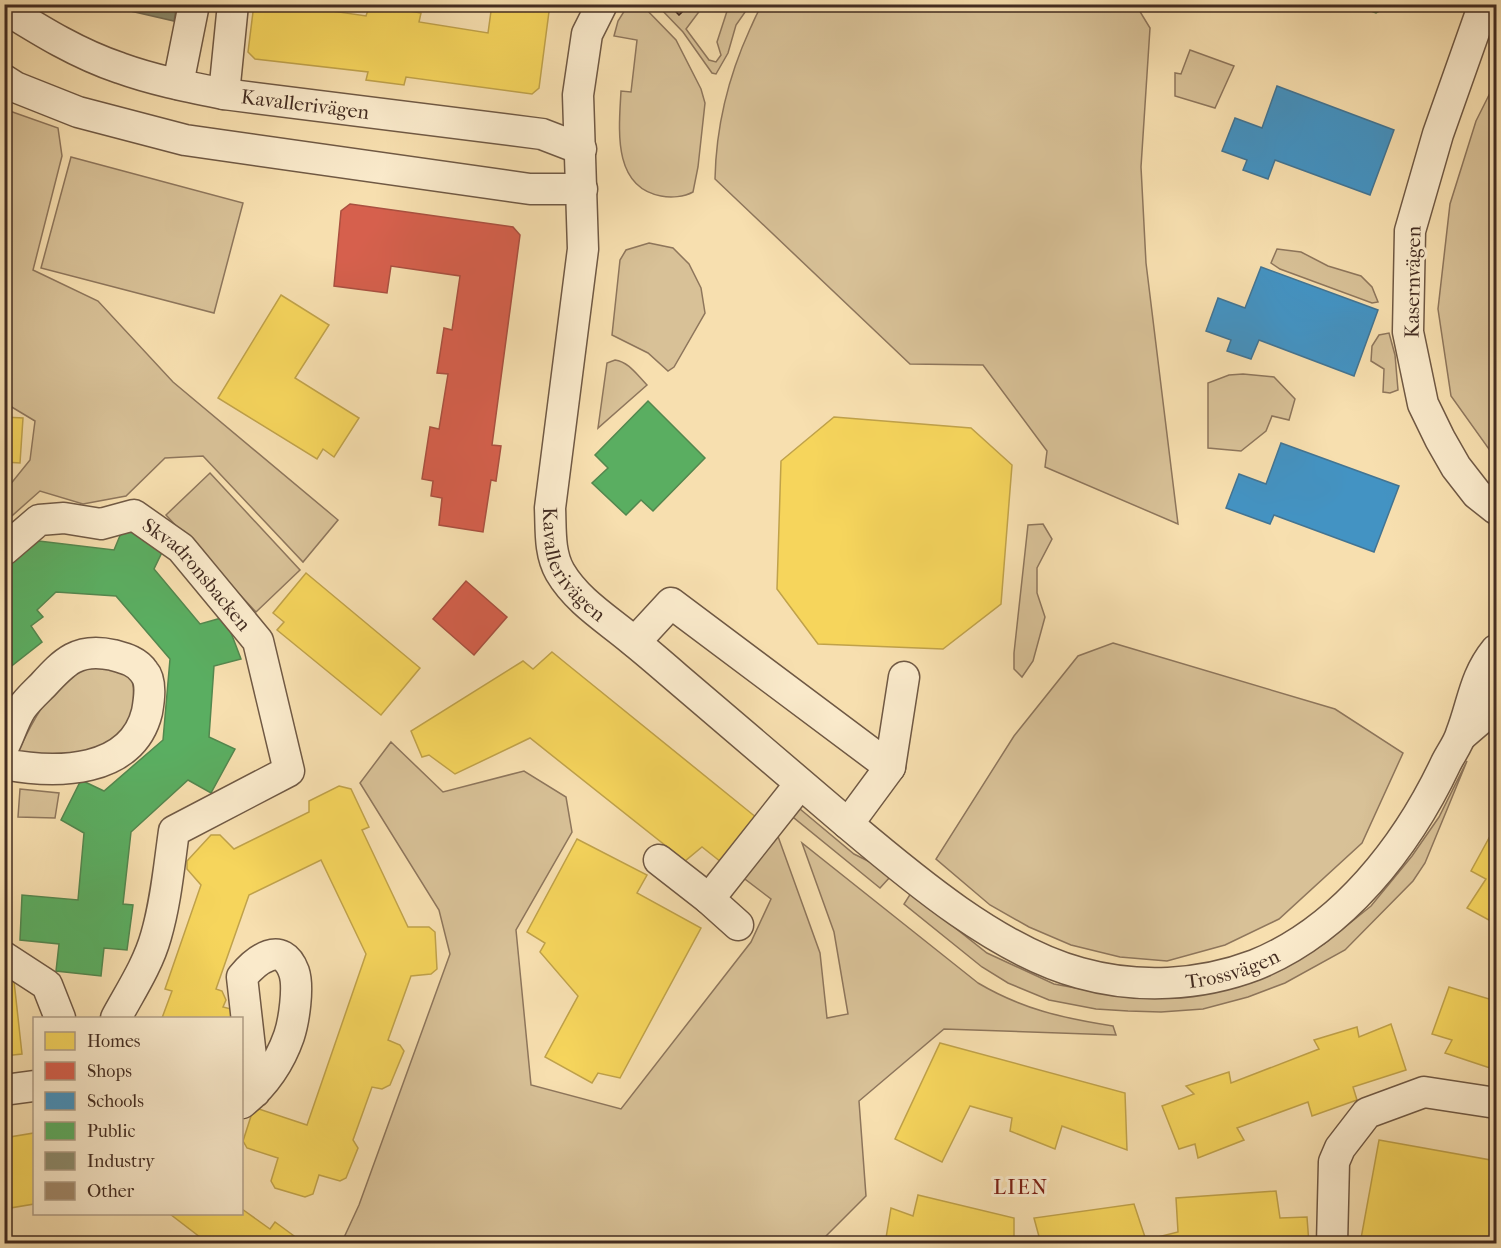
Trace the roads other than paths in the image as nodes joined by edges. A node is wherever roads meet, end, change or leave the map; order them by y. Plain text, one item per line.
1 (195, 4) edge
2 (233, 4) edge
3 (602, 4) edge
4 (1484, 4) edge
5 (4, 8) edge
6 (4, 80) edge
7 (178, 84) junction
8 (224, 94) junction
9 (580, 149) junction
10 (582, 189) junction
11 (1497, 509) edge
12 (4, 550) edge
13 (635, 642) junction
14 (1497, 650) edge
15 (904, 677) dead end
16 (1497, 708) edge
17 (1461, 736) junction
18 (4, 746) edge
19 (4, 764) edge
20 (890, 767) junction
21 (800, 784) junction
22 (848, 824) junction
23 (659, 860) dead end
24 (708, 899) junction
25 (738, 925) dead end
26 (4, 957) edge
27 (60, 1017) edge
28 (117, 1017) edge
29 (33, 1086) edge
30 (4, 1090) edge
31 (1497, 1103) edge
32 (1332, 1244) edge

1 - 7 street
2 - 8 street
3 - 9 street
4 - 11 street, Kasernvägen
5 - 7 street, Kavallerivägen
6 - 10 street
7 - 8 street, Kavallerivägen
8 - 9 street, Kavallerivägen
9 - 10 street, Kavallerivägen
10 - 13 street, Kavallerivägen
12 - 28 street, Skvadronsbacken
13 - 20 street
13 - 21 street, Kavallerivägen
14 - 17 street, Trossvägen
15 - 20 street
16 - 17 street
17 - 22 street, Trossvägen
18 - 19 street
20 - 22 street
21 - 22 street, Kavallerivägen
21 - 24 street
23 - 24 street
24 - 25 street
26 - 27 street
29 - 30 street
31 - 32 street

